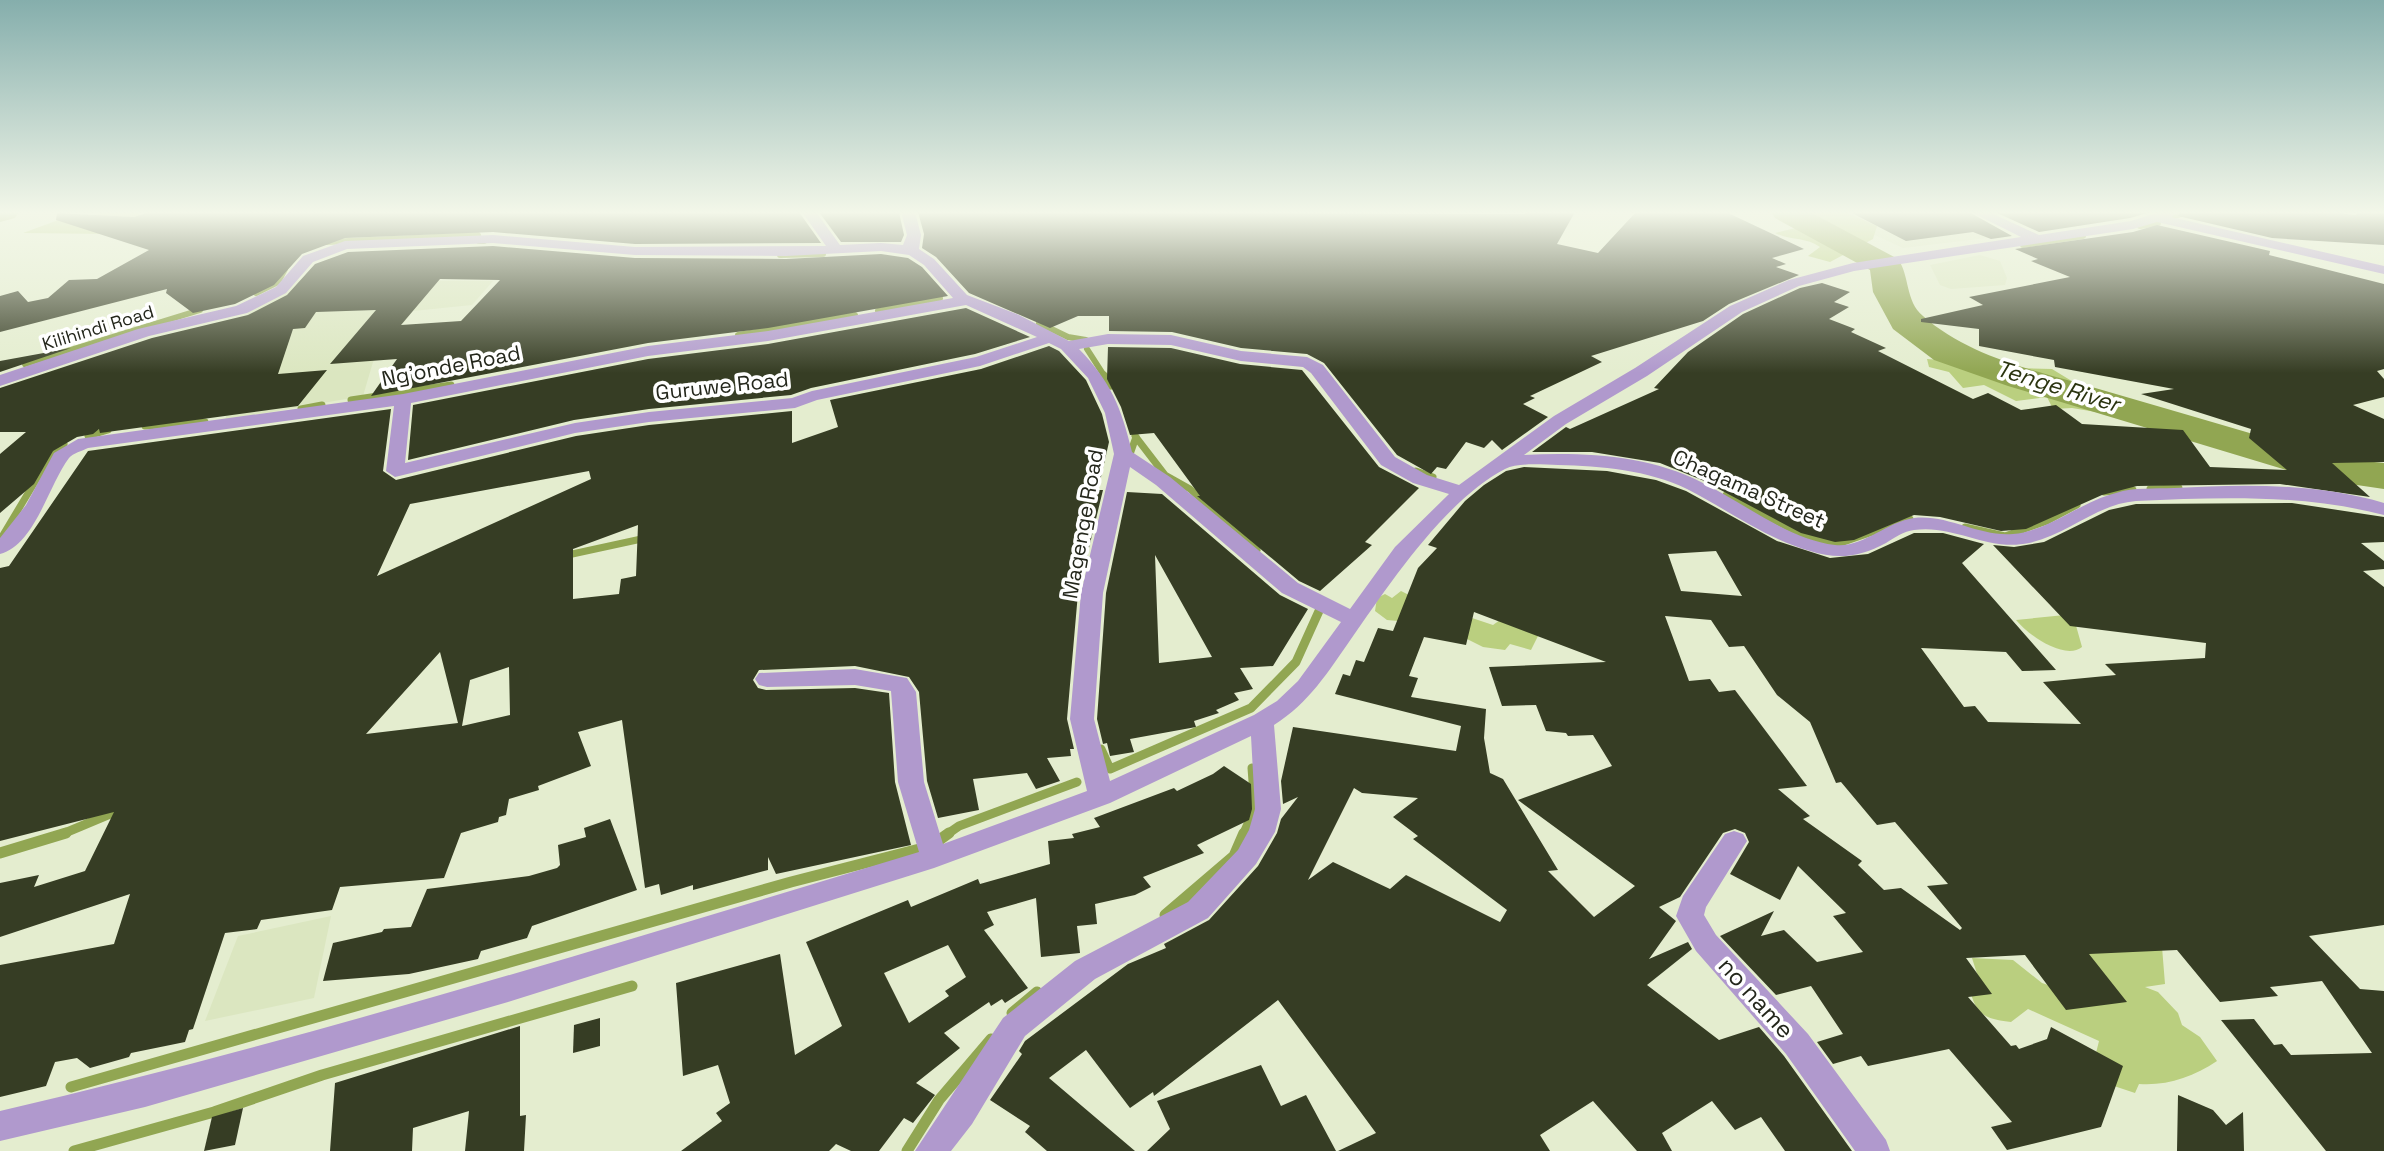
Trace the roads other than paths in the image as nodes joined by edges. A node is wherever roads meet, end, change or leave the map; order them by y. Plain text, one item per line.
1 (302, 266) edge
2 (932, 266) edge
3 (1861, 266) edge
4 (2367, 266) edge
5 (2384, 270) edge
6 (962, 299) junction
7 (1059, 342) junction
8 (0, 381) edge
9 (403, 399) junction
10 (1123, 454) junction
11 (1498, 463) junction
12 (1462, 492) junction
13 (2384, 509) edge
14 (0, 548) edge
15 (1355, 620) junction
16 (767, 679) dead end
17 (1262, 721) junction
18 (1101, 796) junction
19 (1734, 841) dead end
20 (934, 858) junction
21 (0, 1126) edge
22 (931, 1151) edge
23 (1874, 1151) edge

1 - 8 street, Kilihindi Road
2 - 6 street
3 - 11 street
4 - 5 street
6 - 7 street, Magenge Road
6 - 9 street, Ng'onde Road
7 - 9 street, Guruwe Road
7 - 10 street, Magenge Road
7 - 12 street, Guruwe Road
9 - 14 street, Ng'onde Road
10 - 15 street
10 - 18 street, Magenge Road
11 - 12 street
11 - 13 street, Chagama Street
12 - 15 street
15 - 17 street
16 - 20 street
17 - 18 street
17 - 22 street
18 - 20 street
19 - 23 street, no name
20 - 21 street

